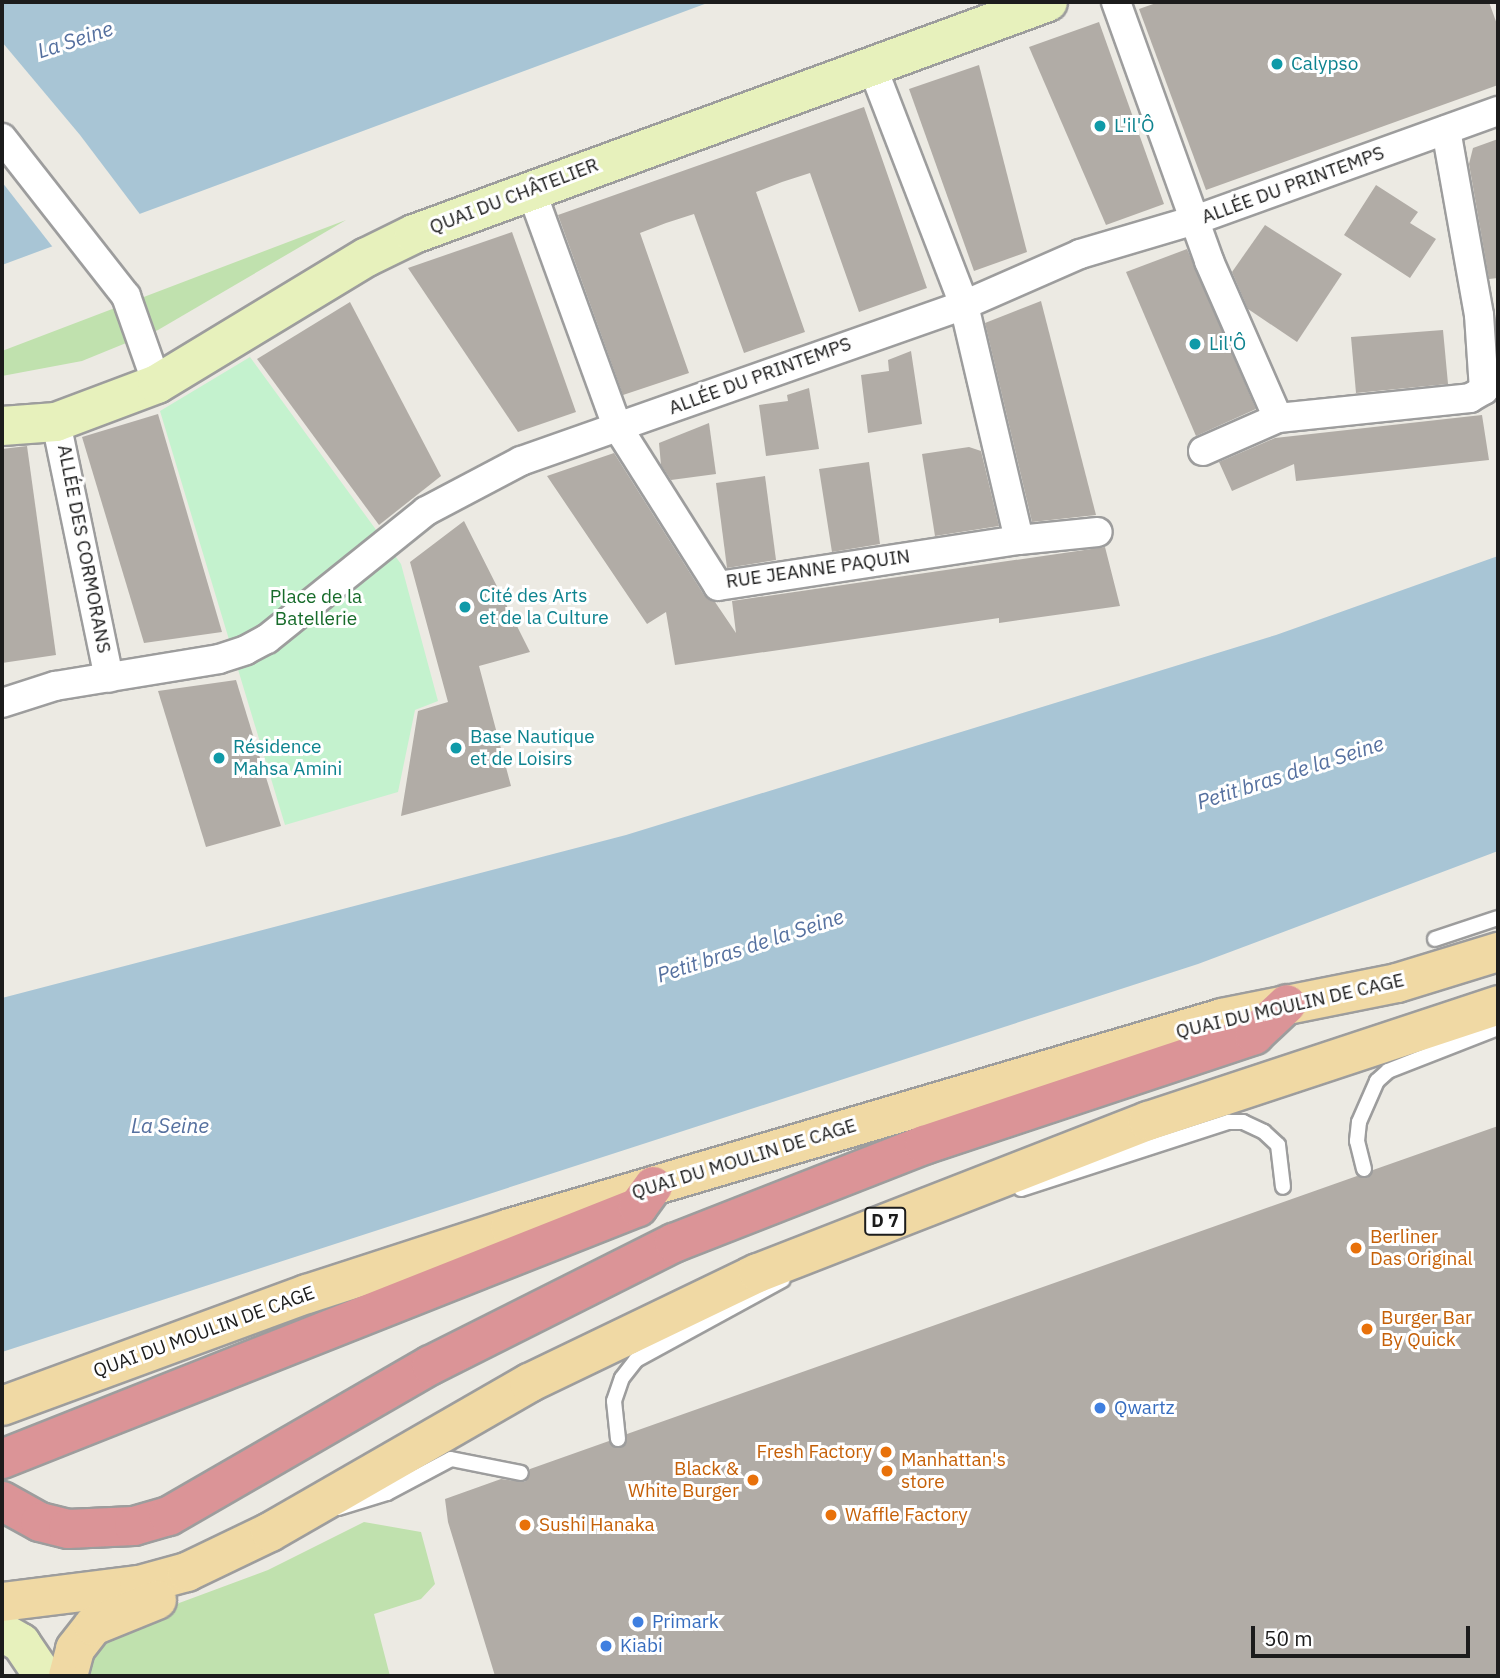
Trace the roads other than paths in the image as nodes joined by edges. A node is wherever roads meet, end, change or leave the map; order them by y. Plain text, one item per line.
1 (1048, 2) edge
2 (1116, 2) edge
3 (872, 66) junction
4 (1498, 111) edge
5 (1446, 130) junction
6 (2, 138) edge
7 (531, 190) junction
8 (1198, 219) junction
9 (964, 305) junction
10 (157, 384) junction
11 (1278, 418) junction
12 (57, 422) junction
13 (2, 426) edge
14 (617, 426) junction
15 (1203, 451) dead end
16 (1098, 532) dead end
17 (1019, 540) junction
18 (108, 678) junction
19 (2, 704) edge
20 (1498, 918) edge
21 (1435, 939) dead end
22 (1498, 952) edge
23 (1287, 1004) junction
24 (1498, 1005) edge
25 (1498, 1027) edge
26 (1364, 1169) dead end
27 (653, 1186) junction
28 (1283, 1187) dead end
29 (871, 1226) junction
30 (2, 1406) edge
31 (618, 1439) dead end
32 (2, 1459) edge
33 (521, 1473) dead end
34 (12, 1508) edge
35 (305, 1512) junction
36 (2, 1602) edge
37 (2, 1632) edge
38 (43, 1676) edge
39 (68, 1676) edge

1 - 3 street, QUAI DU CHÂTELIER
2 - 8 street
3 - 7 street, QUAI DU CHÂTELIER
3 - 9 street
4 - 5 street, ALLÉE DU PRINTEMPS
5 - 8 street, ALLÉE DU PRINTEMPS
5 - 11 street
6 - 10 street
7 - 10 street, QUAI DU CHÂTELIER
7 - 14 street, RUE JEANNE PAQUIN
8 - 9 street, ALLÉE DU PRINTEMPS
8 - 11 street
9 - 14 street, ALLÉE DU PRINTEMPS
9 - 17 street
10 - 12 street, QUAI DU CHÂTELIER
11 - 15 street
12 - 13 street, QUAI DU CHÂTELIER
12 - 18 street, ALLÉE DES CORMORANS
14 - 17 street, RUE JEANNE PAQUIN
14 - 18 street, ALLÉE DU PRINTEMPS
16 - 17 street, RUE JEANNE PAQUIN
18 - 19 street, ALLÉE DU PRINTEMPS
20 - 21 lane
22 - 23 main road, QUAI DU MOULIN DE CAGE
23 - 27 main road, QUAI DU MOULIN DE CAGE
23 - 34 highway
24 - 29 main road, D 7
25 - 26 lane
27 - 30 main road, QUAI DU MOULIN DE CAGE
27 - 32 highway
28 - 29 lane
29 - 31 lane
29 - 35 main road, D 7
33 - 35 lane
35 - 36 main road
35 - 39 main road
37 - 38 street

